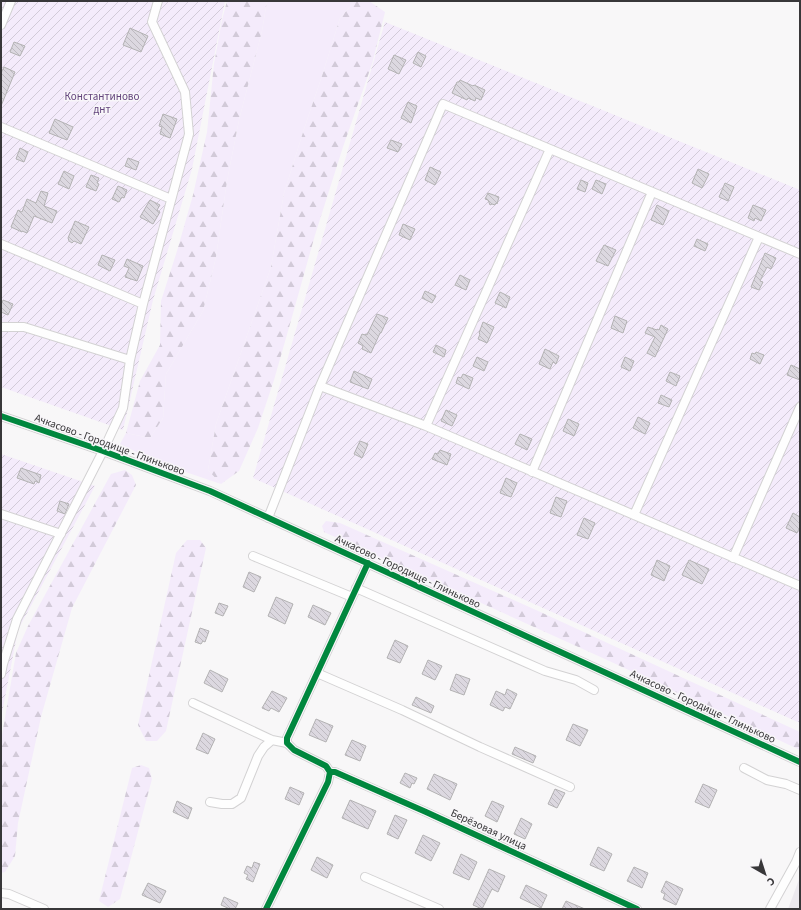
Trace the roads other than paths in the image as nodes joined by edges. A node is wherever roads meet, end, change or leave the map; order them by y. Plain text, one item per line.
1 (11, 1) edge
2 (158, 1) edge
3 (3, 16) edge
4 (1, 25) edge
5 (1, 127) edge
6 (550, 149) junction
7 (652, 192) junction
8 (171, 199) junction
9 (759, 237) junction
10 (1, 244) edge
11 (800, 254) edge
12 (143, 304) junction
13 (1, 327) edge
14 (130, 360) junction
15 (320, 386) junction
16 (800, 407) edge
17 (1, 416) edge
18 (426, 426) junction
19 (103, 451) junction
20 (532, 472) junction
21 (1, 514) edge
22 (634, 515) junction
23 (268, 518) junction
24 (61, 534) junction
25 (253, 556) dead end
26 (733, 558) junction
27 (368, 563) junction
28 (800, 586) edge
29 (356, 588) junction
30 (352, 597) junction
31 (2, 663) edge
32 (317, 673) junction
33 (1, 674) edge
34 (594, 690) dead end
35 (193, 703) dead end
36 (272, 740) junction
37 (287, 743) junction
38 (800, 762) edge
39 (744, 768) dead end
40 (330, 772) junction
41 (570, 787) dead end
42 (800, 790) edge
43 (210, 802) dead end
44 (800, 852) edge
45 (365, 877) dead end
46 (1, 893) edge
47 (44, 909) edge
48 (266, 909) edge
49 (439, 909) edge
50 (637, 909) edge
51 (770, 909) edge

1 - 3 street
2 - 8 street
3 - 4 street
5 - 8 street
6 - 7 street
6 - 15 street
6 - 18 street
7 - 9 street
7 - 20 street
8 - 12 street
9 - 11 street
9 - 22 street
10 - 12 street
12 - 14 street
13 - 14 street
14 - 19 street
15 - 18 street
15 - 23 street
16 - 26 street
17 - 19 street, Ачкасово - Городище - Глиньково
18 - 20 street
19 - 23 street, Ачкасово - Городище - Глиньково
19 - 24 street
20 - 22 street
21 - 24 street
22 - 26 street
23 - 27 street, Ачкасово - Городище - Глиньково
24 - 31 street
25 - 30 street
26 - 28 street
27 - 29 street
27 - 38 street, Ачкасово - Городище - Глиньково
29 - 30 street
29 - 34 street
30 - 32 street
31 - 33 street
32 - 37 street
32 - 41 street
35 - 36 street
36 - 37 street
36 - 43 street
37 - 40 street
39 - 42 street
40 - 48 street
40 - 50 street, Берёзовая улица
44 - 51 street
45 - 49 street
46 - 47 street

